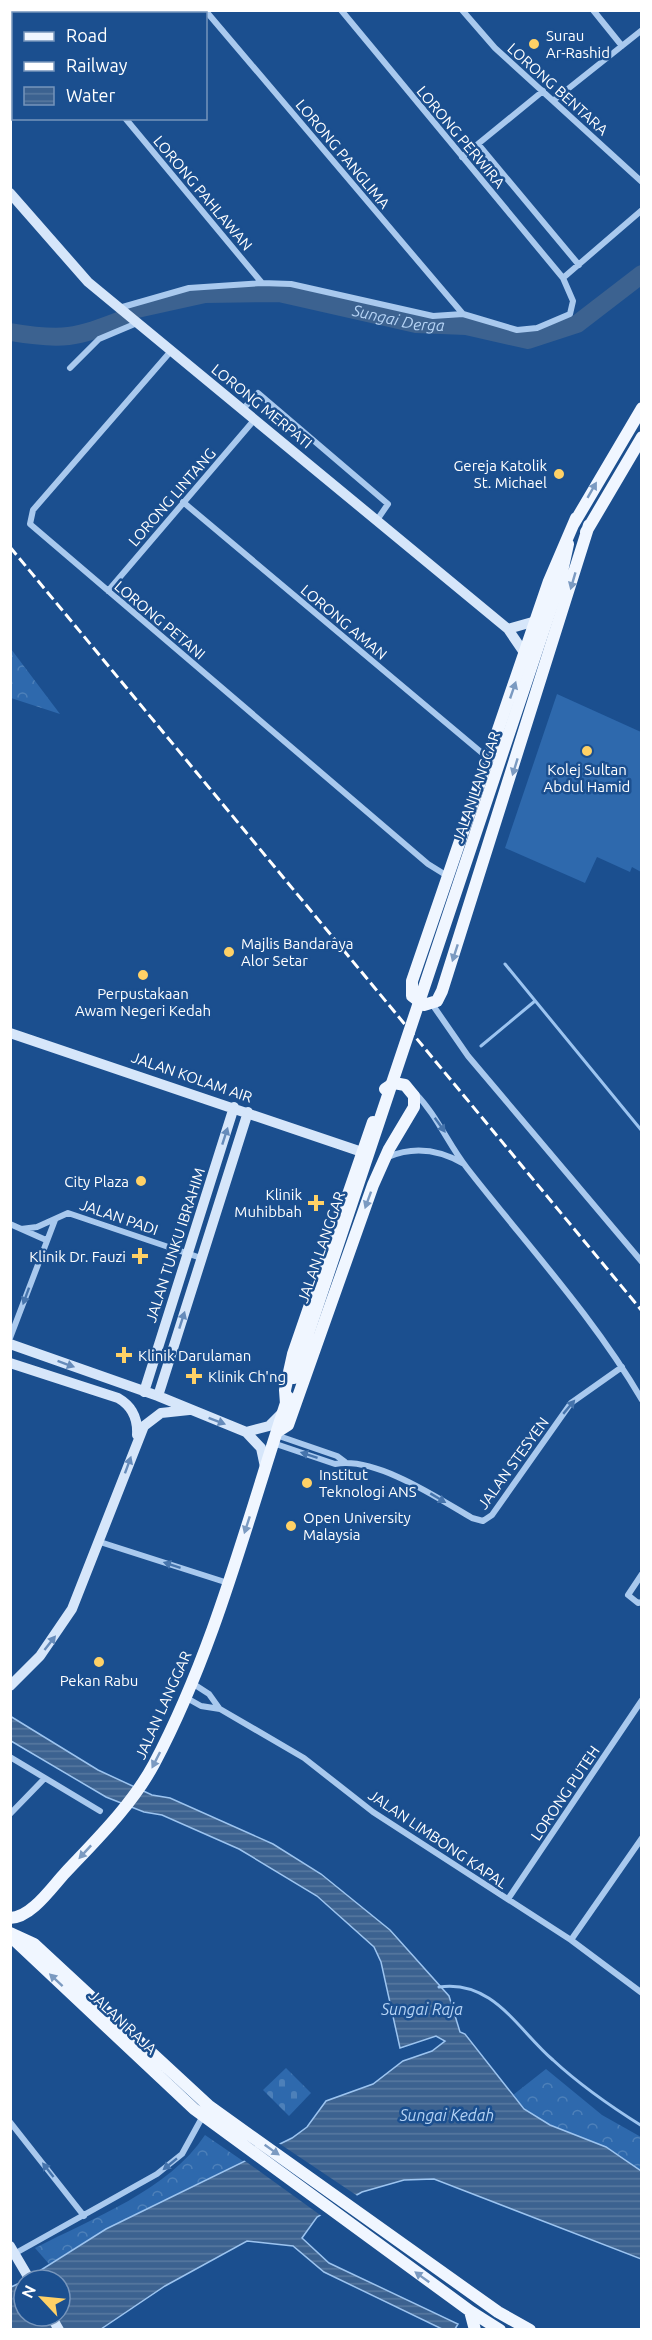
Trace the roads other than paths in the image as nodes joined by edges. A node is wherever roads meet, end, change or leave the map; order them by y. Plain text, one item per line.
1 (206, 10) edge
2 (341, 10) edge
3 (462, 10) edge
4 (593, 10) edge
5 (642, 30) edge
6 (622, 46) junction
7 (543, 91) junction
8 (554, 100) junction
9 (127, 120) edge
10 (478, 144) junction
11 (462, 157) junction
12 (642, 182) edge
13 (10, 193) edge
14 (642, 210) edge
15 (579, 266) junction
16 (563, 278) junction
17 (262, 283) junction
18 (119, 308) junction
19 (463, 314) junction
20 (137, 323) junction
21 (171, 351) junction
22 (70, 368) dead end
23 (642, 408) edge
24 (243, 409) junction
25 (255, 419) junction
26 (642, 437) edge
27 (183, 502) junction
28 (576, 518) junction
29 (377, 520) junction
30 (589, 525) junction
31 (566, 563) junction
32 (108, 591) junction
33 (536, 621) junction
34 (508, 629) junction
35 (525, 654) junction
36 (489, 759) junction
37 (449, 878) junction
38 (432, 1004) junction
39 (10, 1033) edge
40 (410, 1089) junction
41 (234, 1107) junction
42 (248, 1112) junction
43 (362, 1152) junction
44 (382, 1162) junction
45 (464, 1165) junction
46 (62, 1214) junction
47 (10, 1224) edge
48 (21, 1229) junction
49 (46, 1240) junction
50 (188, 1253) junction
51 (201, 1258) junction
52 (642, 1262) edge
53 (10, 1338) edge
54 (10, 1344) edge
55 (10, 1363) edge
56 (622, 1367) junction
57 (144, 1392) junction
58 (158, 1396) junction
59 (642, 1400) edge
60 (285, 1406) junction
61 (189, 1410) junction
62 (246, 1432) junction
63 (275, 1437) junction
64 (137, 1438) junction
65 (265, 1469) junction
66 (100, 1542) junction
67 (642, 1574) edge
68 (228, 1583) junction
69 (642, 1602) edge
70 (192, 1682) junction
71 (10, 1686) edge
72 (185, 1697) junction
73 (642, 1700) edge
74 (220, 1708) junction
75 (10, 1757) edge
76 (44, 1779) junction
77 (100, 1811) dead end
78 (10, 1814) edge
79 (642, 1838) edge
80 (508, 1899) junction
81 (36, 1904) junction
82 (11, 1918) edge
83 (10, 1935) edge
84 (571, 1940) junction
85 (34, 1944) junction
86 (641, 1993) edge
87 (206, 2111) junction
88 (10, 2122) edge
89 (84, 2216) junction
90 (14, 2254) edge
91 (23, 2268) edge
92 (470, 2311) junction
93 (502, 2314) junction
94 (495, 2328) edge
95 (475, 2330) edge
96 (530, 2330) edge

1 - 19 street, LORONG PANGLIMA
2 - 11 street, LORONG PERWIRA
3 - 7 street, LORONG BENTARA
4 - 6 street
5 - 6 street
6 - 8 street
7 - 8 street, LORONG BENTARA
7 - 10 street
8 - 12 street, LORONG BENTARA
9 - 17 street, LORONG PAHLAWAN
10 - 11 street
10 - 15 street
11 - 16 street, LORONG PERWIRA
13 - 18 street, LORONG MERPATI
14 - 15 street
15 - 16 street
16 - 19 street
17 - 18 street
17 - 19 street
18 - 20 street, LORONG MERPATI
20 - 21 street, LORONG MERPATI
20 - 22 street
21 - 24 street, LORONG MERPATI
21 - 32 street, LORONG PETANI
28 -> 23 main road, JALAN LANGGAR
24 - 25 street, LORONG MERPATI
24 - 29 street
25 - 27 street, LORONG LINTANG
25 - 29 street, LORONG MERPATI
26 - 30 main road, JALAN LANGGAR
27 - 32 street, LORONG LINTANG
27 - 36 street, LORONG AMAN
28 - 31 main road, JALAN LANGGAR
28 - 33 main road
29 - 34 street, LORONG MERPATI
30 - 31 main road, JALAN LANGGAR
30 -> 38 main road
31 - 60 main road, JALAN LANGGAR, bridge
32 - 37 street, LORONG PETANI
33 - 34 street
33 - 35 main road
34 - 35 street, LORONG MERPATI
36 -> 35 main road
36 - 37 main road
37 - 38 main road
38 - 52 street
39 - 41 street, JALAN KOLAM AIR
40 - 43 main road
40 - 44 main road
40 -> 45 street
41 - 42 street, JALAN KOLAM AIR
50 -> 41 street, JALAN TUNKU IBRAHIM
42 - 43 street, JALAN KOLAM AIR
42 - 51 street, JALAN TUNKU IBRAHIM
43 - 60 main road
44 - 45 street
44 -> 63 main road
45 - 56 street
46 - 48 street
46 - 49 street
46 - 50 street, JALAN PADI
47 - 48 street
48 - 49 street
49 -> 53 street
50 - 51 street, JALAN PADI
50 - 57 street, JALAN TUNKU IBRAHIM
58 -> 51 street, JALAN TUNKU IBRAHIM
54 -> 57 street
55 - 64 street
56 - 59 street
63 -> 56 street, JALAN STESYEN
57 - 58 street
58 - 61 street
60 - 62 street
60 - 63 main road, JALAN LANGGAR
61 -> 62 street
61 - 64 street
62 - 65 street
63 - 65 main road, JALAN LANGGAR
66 -> 64 street
65 -> 68 main road, JALAN LANGGAR
68 -> 66 street
71 -> 66 street
67 - 69 street
68 - 70 main road, JALAN LANGGAR
70 - 72 main road, JALAN LANGGAR
70 - 74 street, JALAN LIMBONG KAPAL
72 - 74 street, JALAN LIMBONG KAPAL
72 -> 81 main road, JALAN LANGGAR
73 - 80 street, LORONG PUTEH
74 - 80 street, JALAN LIMBONG KAPAL
75 - 76 street
76 - 77 street
76 - 78 street
79 - 84 street
80 - 84 street, JALAN LIMBONG KAPAL
81 - 82 main road, JALAN LANGGAR
81 - 85 main road, JALAN LANGGAR
83 - 85 main road
87 -> 83 main road, JALAN RAJA
84 - 86 street, JALAN LIMBONG KAPAL
85 - 87 main road, JALAN RAJA
87 -> 89 street
92 -> 87 main road, JALAN RAJA
87 -> 93 main road, JALAN RAJA
89 -> 88 street
89 - 90 street
90 - 91 street
92 - 94 main road, JALAN RAJA
92 - 95 main road
93 - 94 street
93 - 96 main road, JALAN RAJA

